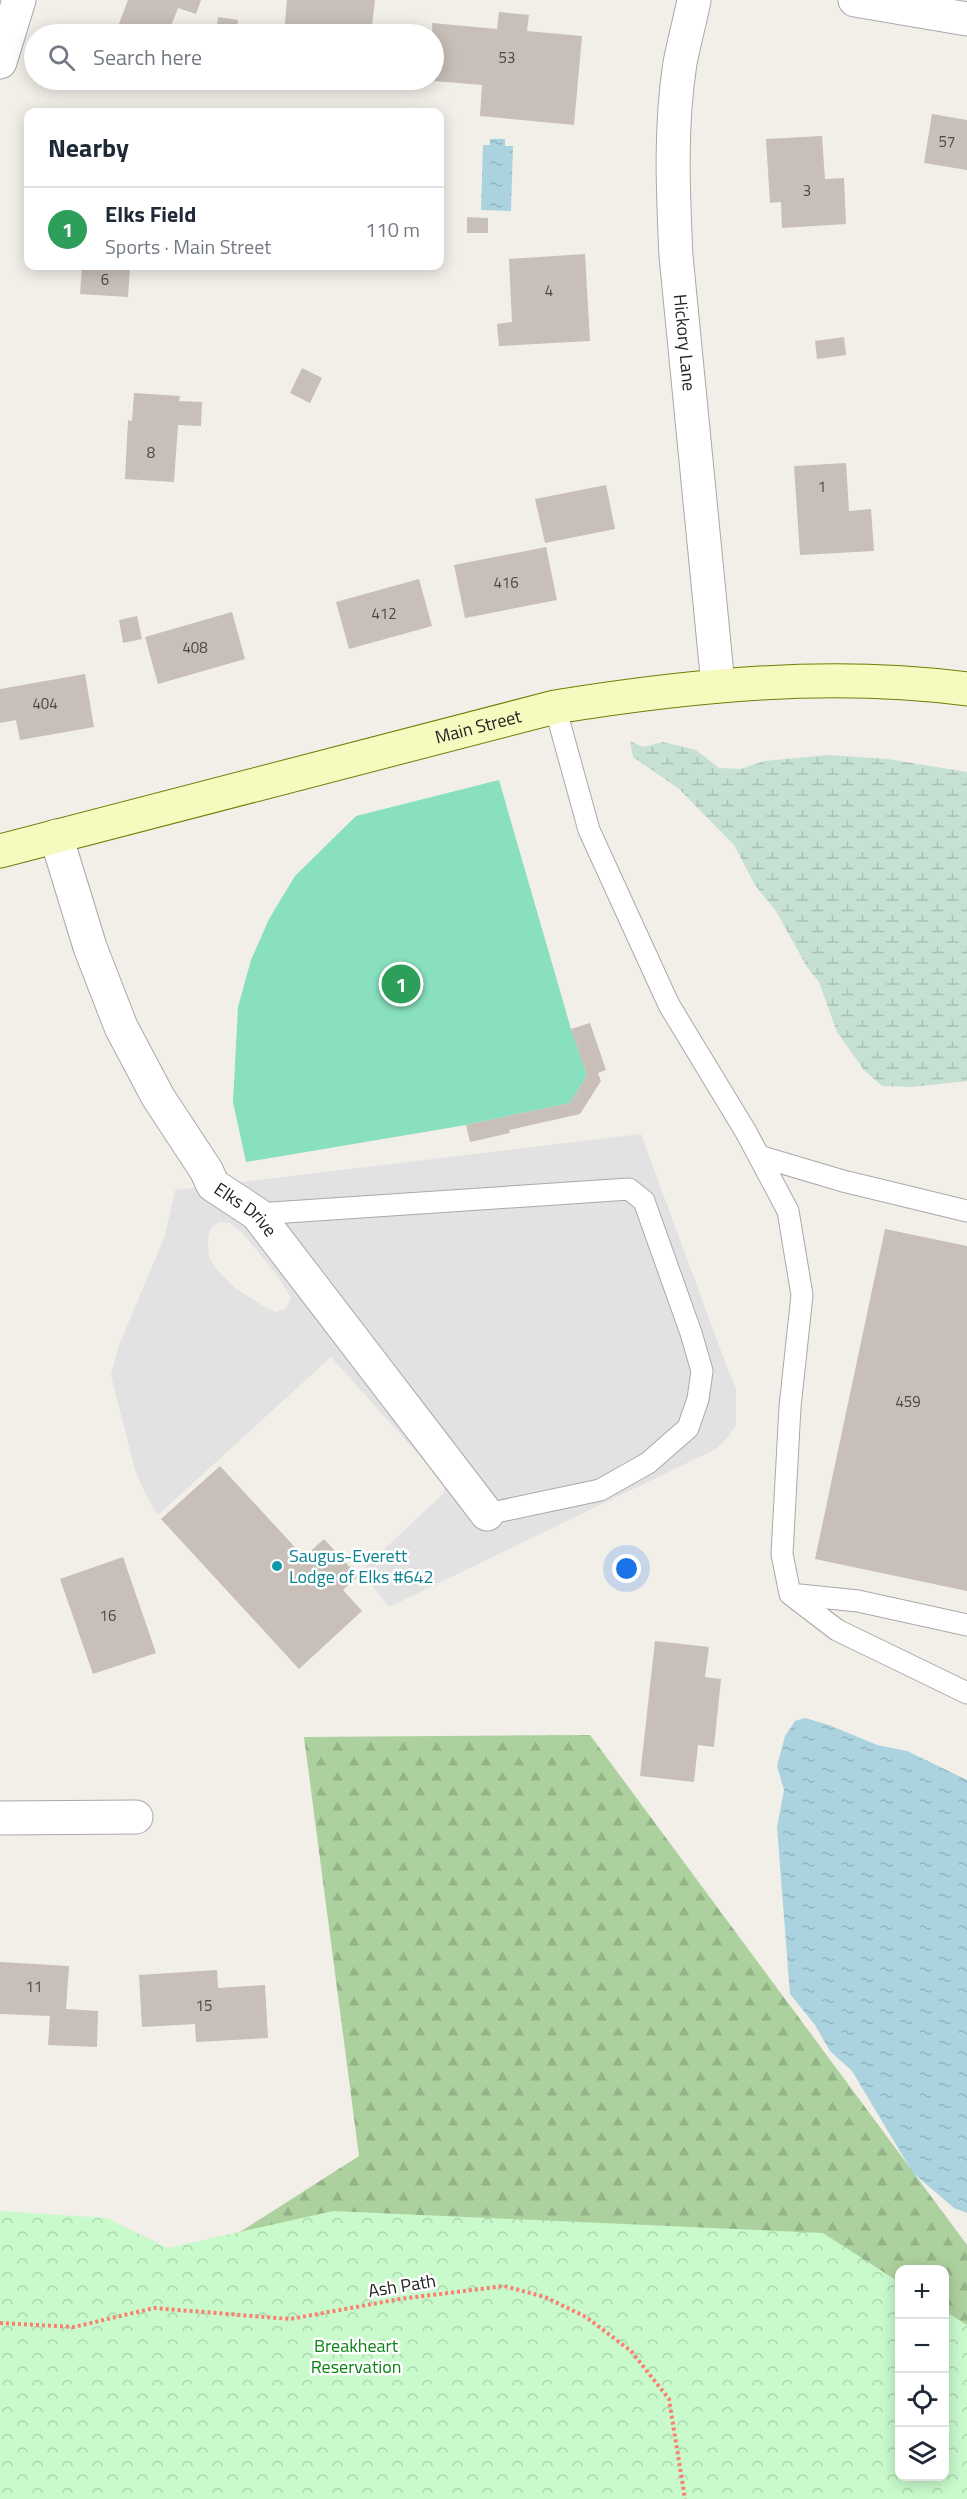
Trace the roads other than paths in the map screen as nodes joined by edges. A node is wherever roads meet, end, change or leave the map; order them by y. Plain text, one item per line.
1 (19, 0) edge
2 (694, 0) edge
3 (855, 0) edge
4 (967, 19) edge
5 (0, 62) edge
6 (718, 685) junction
7 (967, 690) edge
8 (555, 706) junction
9 (56, 836) junction
10 (0, 851) edge
11 (759, 1156) junction
12 (967, 1211) edge
13 (257, 1215) junction
14 (487, 1514) joint
15 (790, 1594) junction
16 (967, 1625) edge
17 (967, 1693) edge
18 (136, 1817) dead end
19 (0, 1818) edge

1 - 5 street
2 - 6 street, Hickory Lane
3 - 4 street
6 - 7 main road, Main Street
6 - 8 main road, Main Street
8 - 9 main road, Main Street
8 - 11 lane
9 - 10 main road, Main Street
9 - 13 street, Elks Drive
11 - 12 lane
11 - 15 lane
13 - 14 street, Elks Drive
13 - 14 lane
15 - 16 lane
15 - 17 lane
18 - 19 street

